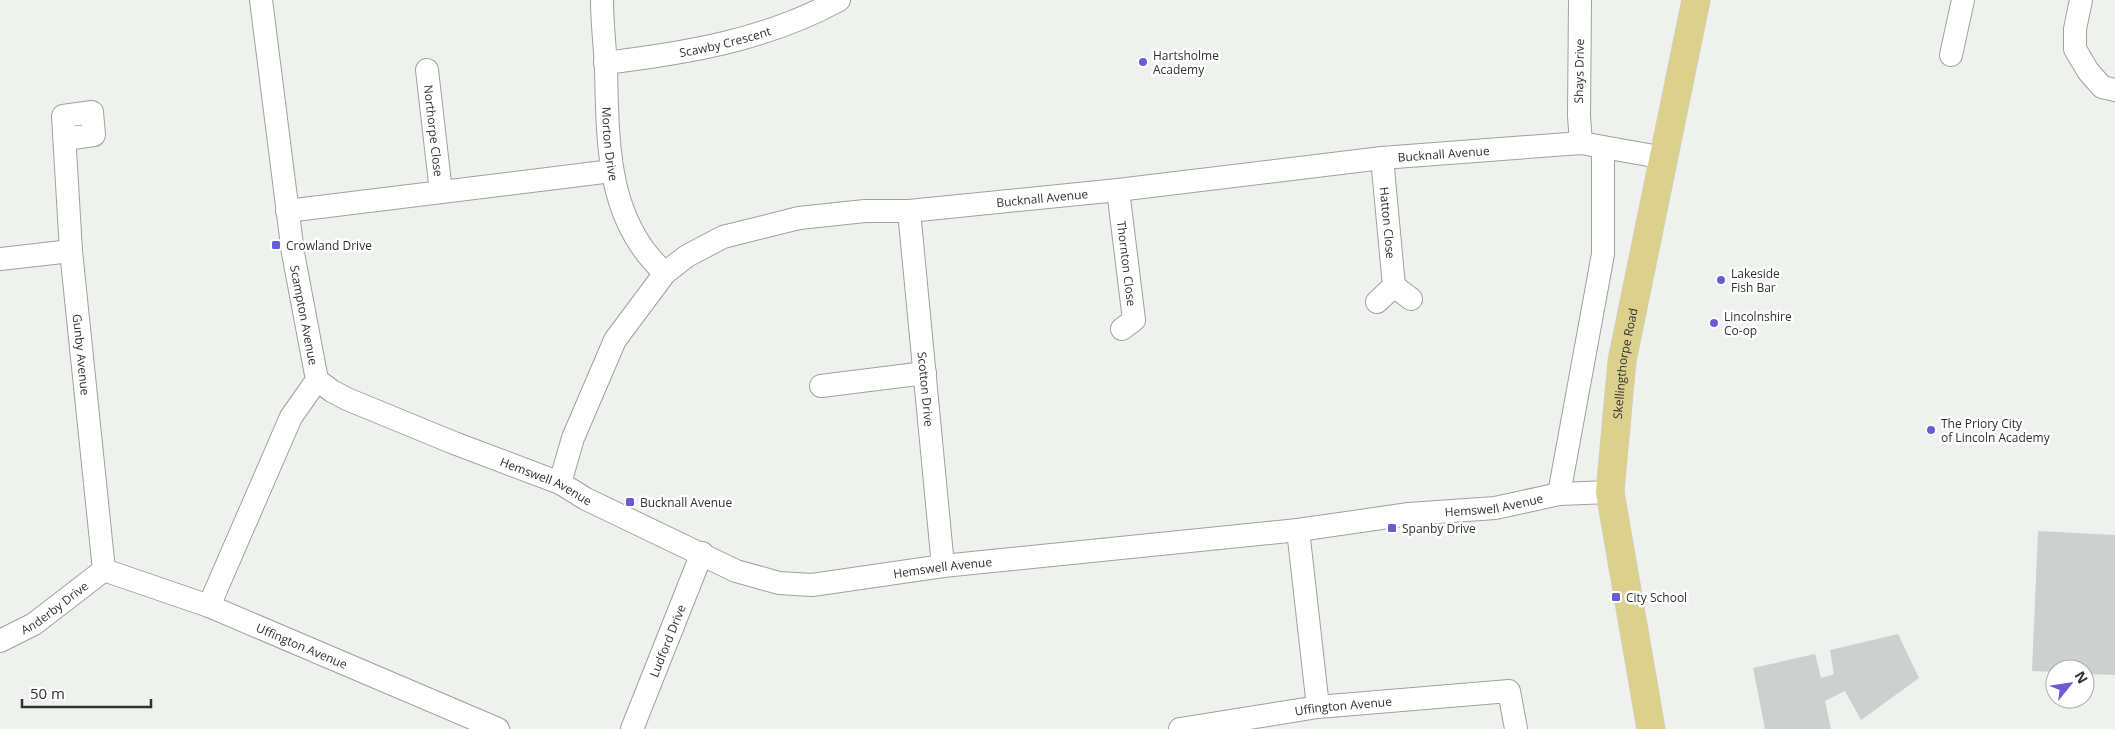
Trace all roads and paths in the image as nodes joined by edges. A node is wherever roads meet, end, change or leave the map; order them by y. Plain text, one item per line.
1 (261, 0) edge
2 (602, 0) edge
3 (839, 0) edge
4 (1580, 0) edge
5 (1696, 0) edge
6 (1963, 0) edge
7 (2081, 0) edge
8 (1950, 55) dead end
9 (605, 63) junction
10 (427, 70) dead end
11 (2115, 90) edge
12 (65, 139) dead end
13 (1592, 145) junction
14 (1382, 158) junction
15 (1665, 158) junction
16 (612, 171) junction
17 (1118, 190) junction
18 (442, 192) junction
19 (288, 211) junction
20 (909, 211) junction
21 (71, 251) junction
22 (0, 259) edge
23 (665, 273) junction
24 (1377, 302) dead end
25 (1136, 326) dead end
26 (925, 373) junction
27 (317, 380) junction
28 (821, 386) dead end
29 (560, 482) junction
30 (1610, 492) junction
31 (1559, 494) junction
32 (1298, 530) junction
33 (702, 553) junction
34 (943, 566) junction
35 (104, 570) junction
36 (209, 606) junction
37 (0, 641) edge
38 (1318, 708) junction
39 (498, 729) edge
40 (632, 729) edge
41 (1180, 729) edge
42 (1516, 729) edge
43 (1651, 729) edge

1 - 19 street, Scampton Avenue
2 - 9 street, Morton Drive
3 - 9 street, Scawby Crescent
4 - 13 street, Shays Drive
5 - 15 main road, Skellingthorpe Road
6 - 8 street
7 - 11 street
9 - 16 street, Morton Drive
10 - 18 street, Northorpe Close
12 - 21 street, Gunby Avenue
13 - 14 street, Bucknall Avenue
13 - 15 street, Bucknall Avenue
13 - 31 street
14 - 17 street, Bucknall Avenue
14 - 24 street, Hatton Close
15 - 30 main road, Skellingthorpe Road
16 - 18 street
16 - 23 street, Morton Drive
17 - 20 street, Bucknall Avenue
17 - 25 street, Thornton Close
18 - 19 street
19 - 27 street, Scampton Avenue
20 - 23 street, Bucknall Avenue
20 - 26 street, Scotton Drive
21 - 22 street
21 - 35 street, Gunby Avenue
23 - 29 street, Bucknall Avenue
26 - 28 street
26 - 34 street, Scotton Drive
27 - 29 street, Hemswell Avenue
27 - 36 street, Scampton Avenue
29 - 33 street, Hemswell Avenue
30 - 31 street, Hemswell Avenue
30 - 43 main road, Skellingthorpe Road
31 - 32 street, Hemswell Avenue
32 - 34 street, Hemswell Avenue
32 - 38 street
33 - 34 street, Hemswell Avenue
33 - 40 street, Ludford Drive
35 - 36 street, Uffington Avenue
35 - 37 street, Anderby Drive
36 - 39 street, Uffington Avenue
38 - 41 street, Uffington Avenue
38 - 42 street, Uffington Avenue

